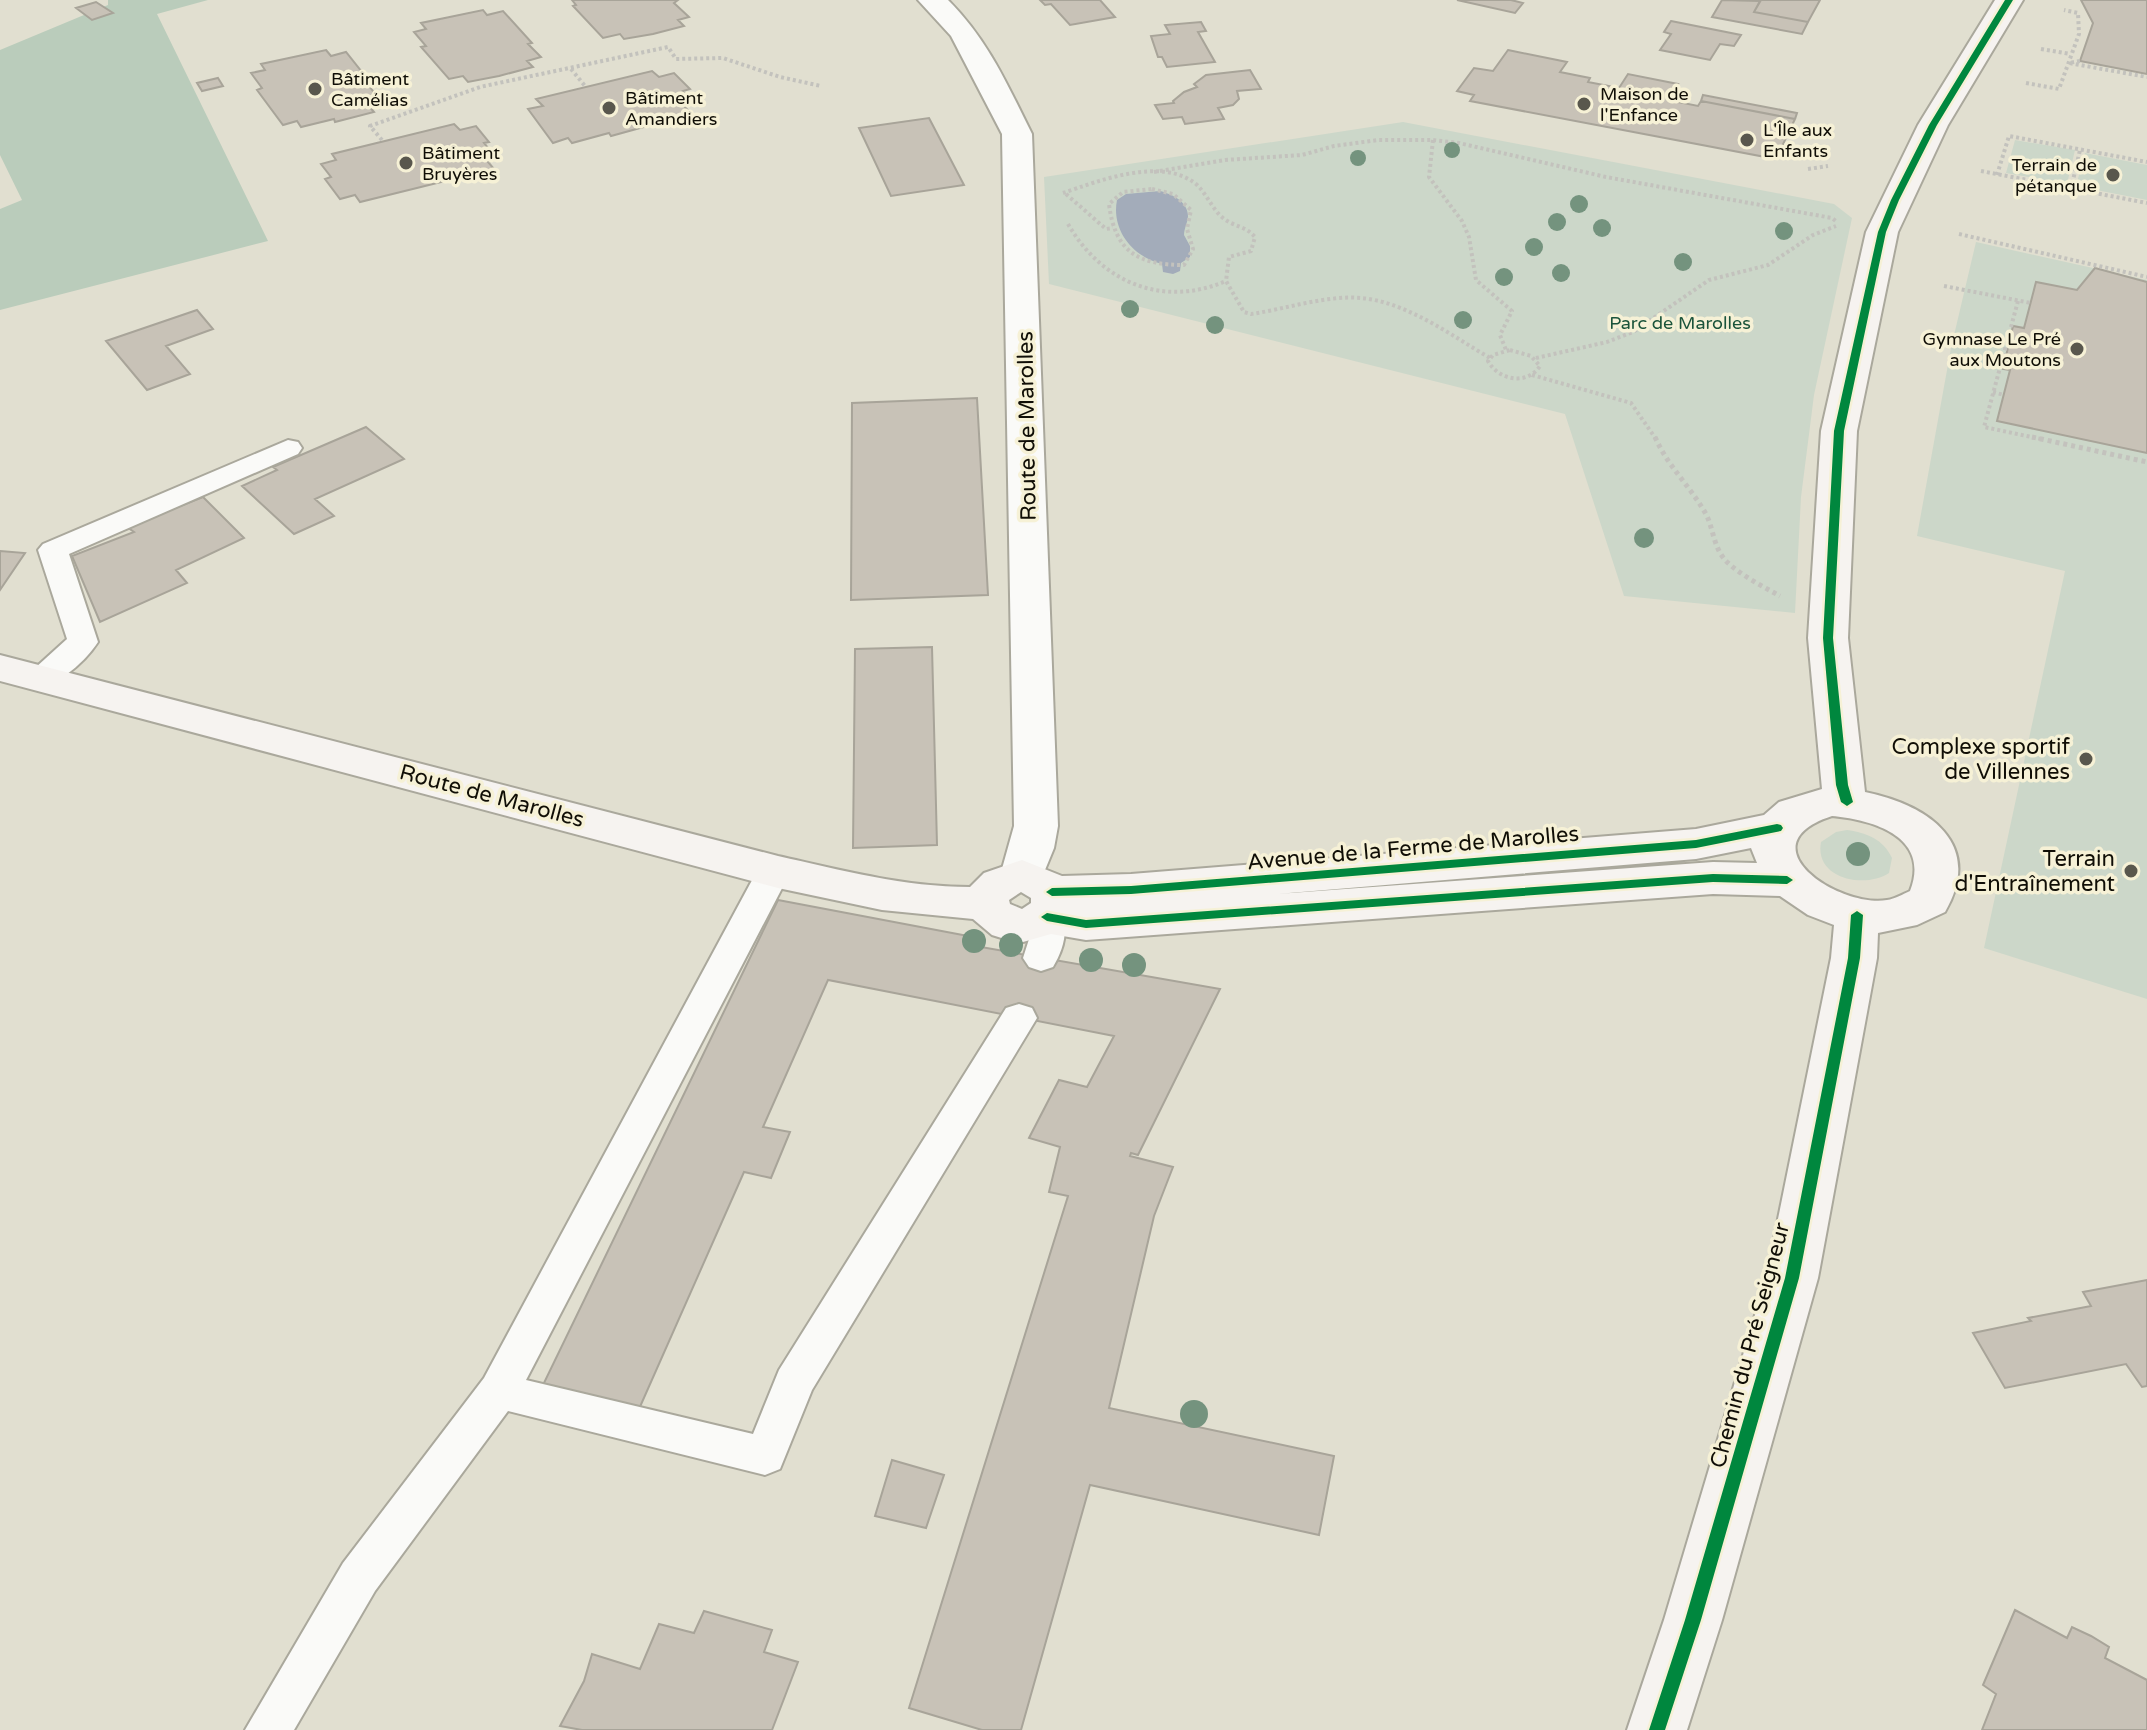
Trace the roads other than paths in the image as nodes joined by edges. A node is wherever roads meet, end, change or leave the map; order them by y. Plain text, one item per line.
1 (932, 0) edge
2 (2009, 0) edge
3 (288, 448) dead end
4 (0, 668) edge
5 (40, 678) junction
6 (1847, 802) junction
7 (1777, 828) junction
8 (774, 871) junction
9 (1787, 880) junction
10 (1040, 910) junction
11 (1857, 915) junction
12 (1019, 1018) dead end
13 (499, 1391) junction
14 (268, 1730) edge
15 (1657, 1730) edge

1 - 10 street, Route de Marolles
2 - 6 street
3 - 5 lane
4 - 5 street, Route de Marolles
5 - 8 street, Route de Marolles
6 - 7 street
6 - 11 street
7 - 9 street
7 - 10 street, Avenue de la Ferme de Marolles
8 - 10 street, Route de Marolles
8 - 13 lane
9 - 10 street
9 - 11 street
11 - 15 street, Chemin du Pré Seigneur
12 - 13 lane
13 - 14 lane

